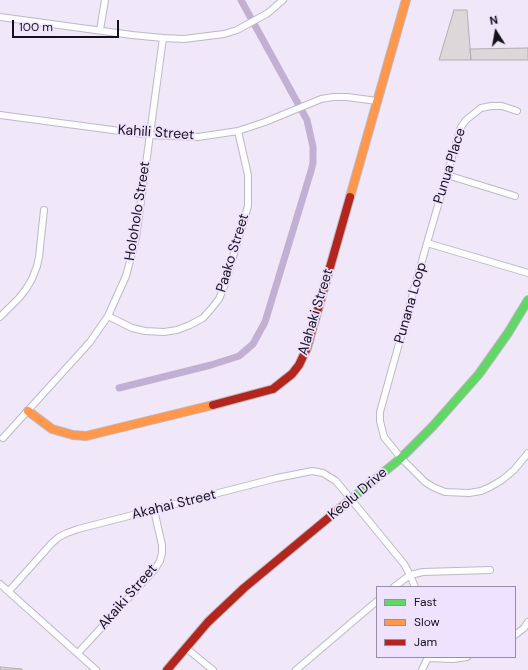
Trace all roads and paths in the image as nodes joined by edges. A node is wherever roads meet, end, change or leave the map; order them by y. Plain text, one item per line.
1 (105, 0) edge
2 (283, 0) edge
3 (406, 0) edge
4 (0, 17) edge
5 (100, 30) junction
6 (162, 38) junction
7 (377, 101) junction
8 (517, 110) dead end
9 (0, 115) edge
10 (238, 131) junction
11 (150, 135) junction
12 (447, 175) junction
13 (515, 196) dead end
14 (44, 210) dead end
15 (427, 243) junction
16 (528, 273) edge
17 (528, 300) edge
18 (0, 316) edge
19 (108, 316) junction
20 (28, 411) junction
21 (3, 438) dead end
22 (528, 453) edge
23 (401, 458) junction
24 (352, 500) junction
25 (154, 510) junction
26 (490, 570) dead end
27 (410, 575) junction
28 (0, 584) edge
29 (395, 586) edge
30 (415, 586) edge
31 (9, 591) junction
32 (376, 602) edge
33 (528, 622) edge
34 (516, 634) edge
35 (186, 648) junction
36 (78, 653) junction
37 (428, 658) edge
38 (440, 658) edge
39 (460, 658) edge
40 (96, 670) edge
41 (167, 670) edge
42 (213, 670) edge
43 (296, 670) edge
44 (422, 670) edge

1 - 5 street
2 - 6 street
3 - 7 street, Alahaki Street
4 - 5 street
5 - 6 street
6 - 11 street, Holoholo Street
7 - 10 street, Kahili Street
7 - 20 street, Alahaki Street
8 - 12 street, Punua Place
9 - 11 street, Kahili Street
10 - 11 street, Kahili Street
10 - 19 street, Paako Street
11 - 19 street, Holoholo Street
12 - 13 street
12 - 15 street, Punua Place
14 - 18 street
15 - 16 street, Punana Loop
15 - 23 street, Punana Loop
17 - 23 street, Keolu Drive
19 - 20 street, Holoholo Street
20 - 21 street, Holoholo Street
22 - 23 street, Punana Loop
23 - 24 street, Keolu Drive
24 - 25 street, Akahai Street
24 - 27 street, Akahai Street
24 - 35 street, Keolu Drive
25 - 31 street, Akahai Street
25 - 36 street, Akaiki Street
26 - 27 street
27 - 29 street
27 - 30 street, Akahai Street
28 - 31 street
31 - 36 street
32 - 43 street
33 - 34 street
35 - 41 street, Keolu Drive
35 - 42 street
36 - 40 street
37 - 44 street
38 - 39 street

